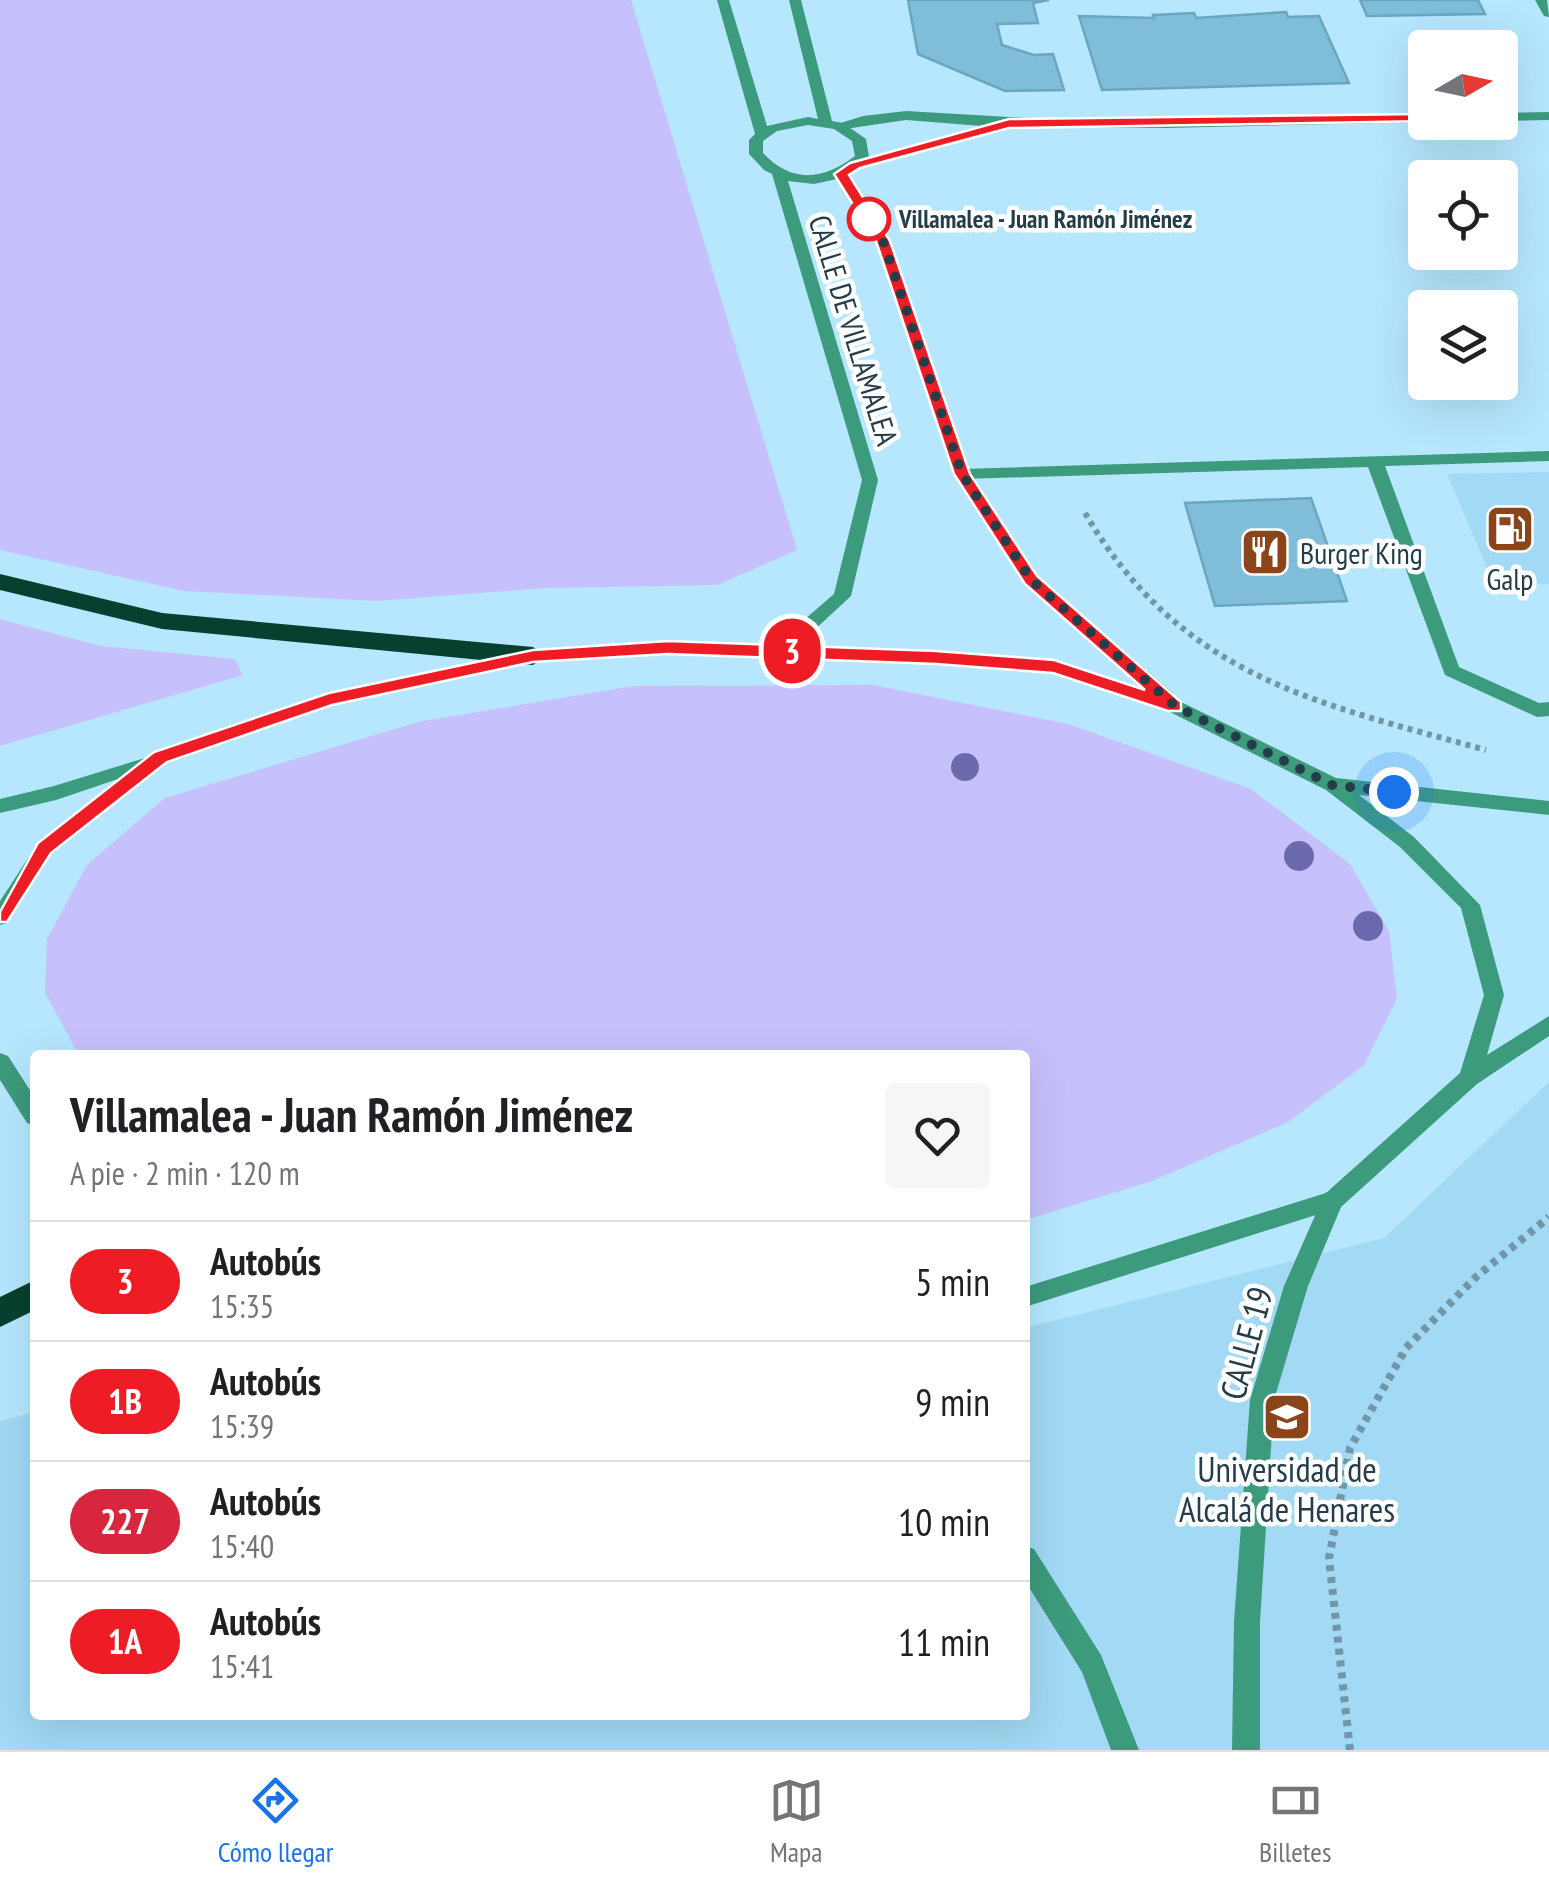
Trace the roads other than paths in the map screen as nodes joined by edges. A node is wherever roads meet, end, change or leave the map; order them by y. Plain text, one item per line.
1 (723, 0) edge
2 (796, 0) edge
3 (1542, 0) edge
4 (1549, 13) edge
5 (1549, 116) edge
6 (1518, 117) edge
7 (1408, 118) edge
8 (832, 124) junction
9 (1009, 124) junction
10 (762, 134) junction
11 (848, 170) junction
12 (779, 174) junction
13 (1549, 456) edge
14 (1375, 463) junction
15 (962, 474) junction
16 (0, 582) edge
17 (780, 651) junction
18 (533, 656) junction
19 (1175, 706) junction
20 (1549, 710) edge
21 (160, 757) junction
22 (1332, 785) junction
23 (0, 806) edge
24 (1549, 808) edge
25 (0, 917) edge
26 (1549, 1025) edge
27 (0, 1062) edge
28 (1468, 1078) junction
29 (30, 1109) edge
30 (1333, 1200) junction
31 (1030, 1295) edge
32 (30, 1297) edge
33 (0, 1313) edge
34 (1030, 1566) edge
35 (1125, 1750) edge
36 (1246, 1750) edge

1 - 10 street
2 - 8 street
3 - 4 street
5 - 6 street
7 - 9 street
8 - 9 street
8 - 10 street
8 - 11 street, CALLE DE VILLAMALEA
9 - 11 street
10 - 12 street, CALLE DE VILLAMALEA
11 - 12 street
11 - 15 street, CALLE DE VILLAMALEA
12 - 17 street, CALLE DE VILLAMALEA
13 - 14 street
14 - 15 street
14 - 20 street
15 - 19 street, CALLE DE VILLAMALEA
16 - 18 highway
17 - 18 street
17 - 19 street
18 - 21 street
19 - 22 street
21 - 23 street
21 - 25 street
22 - 24 street
22 - 28 street
26 - 28 street
27 - 29 street
28 - 30 street
30 - 31 street
30 - 36 street, CALLE 19
32 - 33 highway
34 - 35 street

